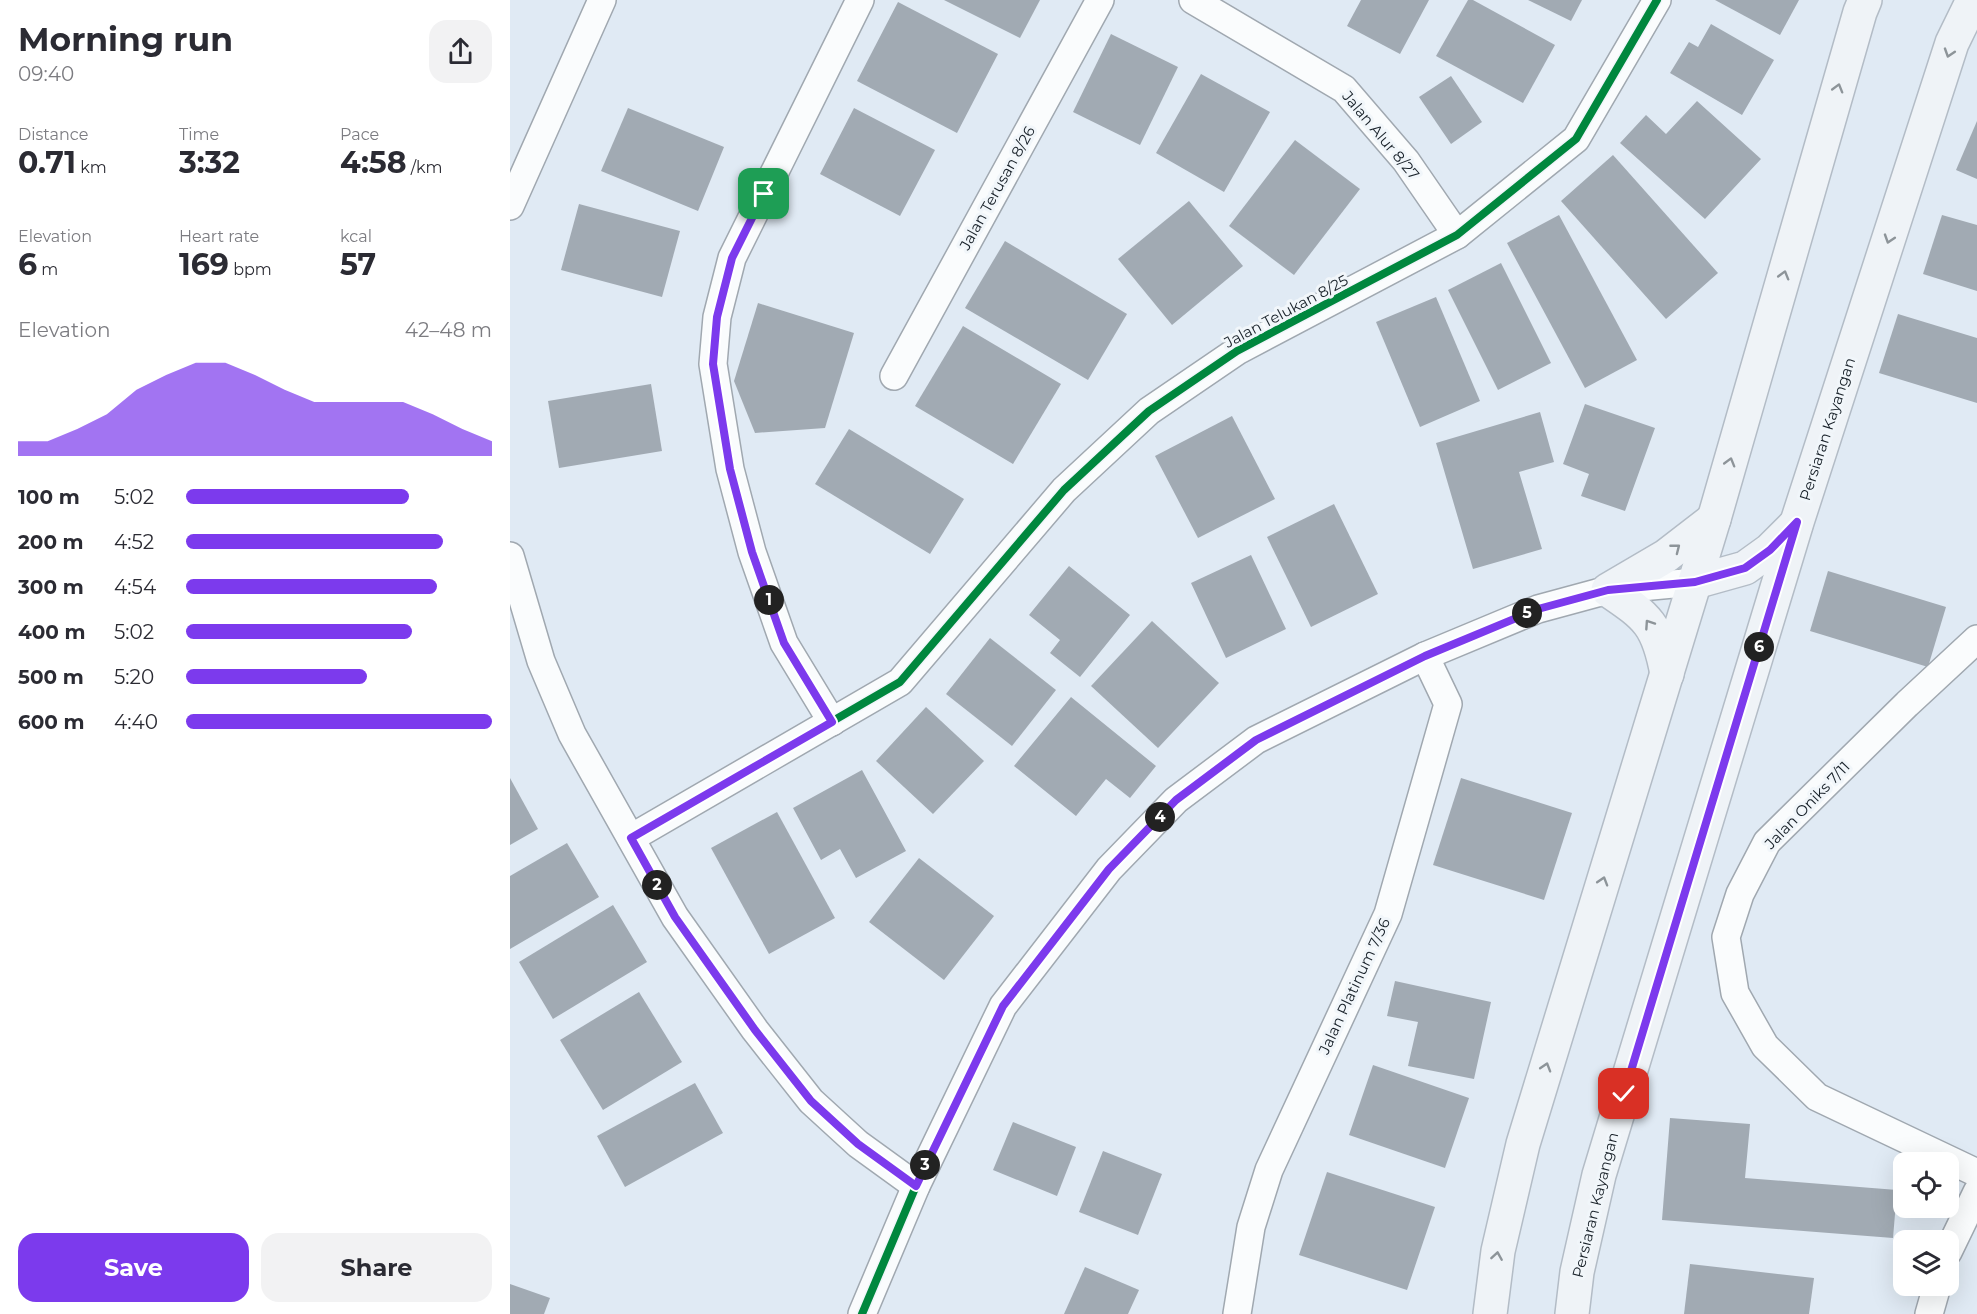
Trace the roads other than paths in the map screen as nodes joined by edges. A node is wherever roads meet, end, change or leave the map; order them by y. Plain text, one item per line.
1 (602, 0) edge
2 (860, 0) edge
3 (1101, 0) edge
4 (1193, 0) edge
5 (1657, 0) edge
6 (1865, 0) edge
7 (1973, 0) edge
8 (510, 206) edge
9 (1457, 235) junction
10 (894, 376) dead end
11 (1714, 519) junction
12 (1797, 522) junction
13 (510, 556) edge
14 (1695, 582) junction
15 (1608, 590) junction
16 (1977, 639) edge
17 (1425, 656) junction
18 (1667, 674) junction
19 (832, 722) junction
20 (631, 838) junction
21 (1977, 1173) edge
22 (916, 1186) junction
23 (1977, 1192) edge
24 (1959, 1230) edge
25 (1934, 1296) edge
26 (862, 1314) edge
27 (1237, 1314) edge
28 (1490, 1314) edge
29 (1572, 1314) edge
30 (1929, 1314) edge

1 - 8 street
2 - 19 street
3 - 10 street, Jalan Terusan 8/26
4 - 9 street, Jalan Alur 8/27
5 - 9 street, Jalan Telukan 8/25
11 -> 6 main road
7 -> 12 main road, Persiaran Kayangan
9 - 19 street, Jalan Telukan 8/25
11 - 14 main road
15 -> 11 main road
12 - 14 main road
12 - 29 main road, Persiaran Kayangan
13 - 20 street
14 - 15 street
14 - 18 main road
15 - 17 street
18 -> 15 main road
16 - 21 street, Jalan Oniks 7/11
17 - 22 street
17 - 27 street, Jalan Platinum 7/36
28 -> 18 main road
19 - 20 street, Jalan Telukan 8/25
20 - 22 street
22 - 26 street
23 - 24 street
25 - 30 street

